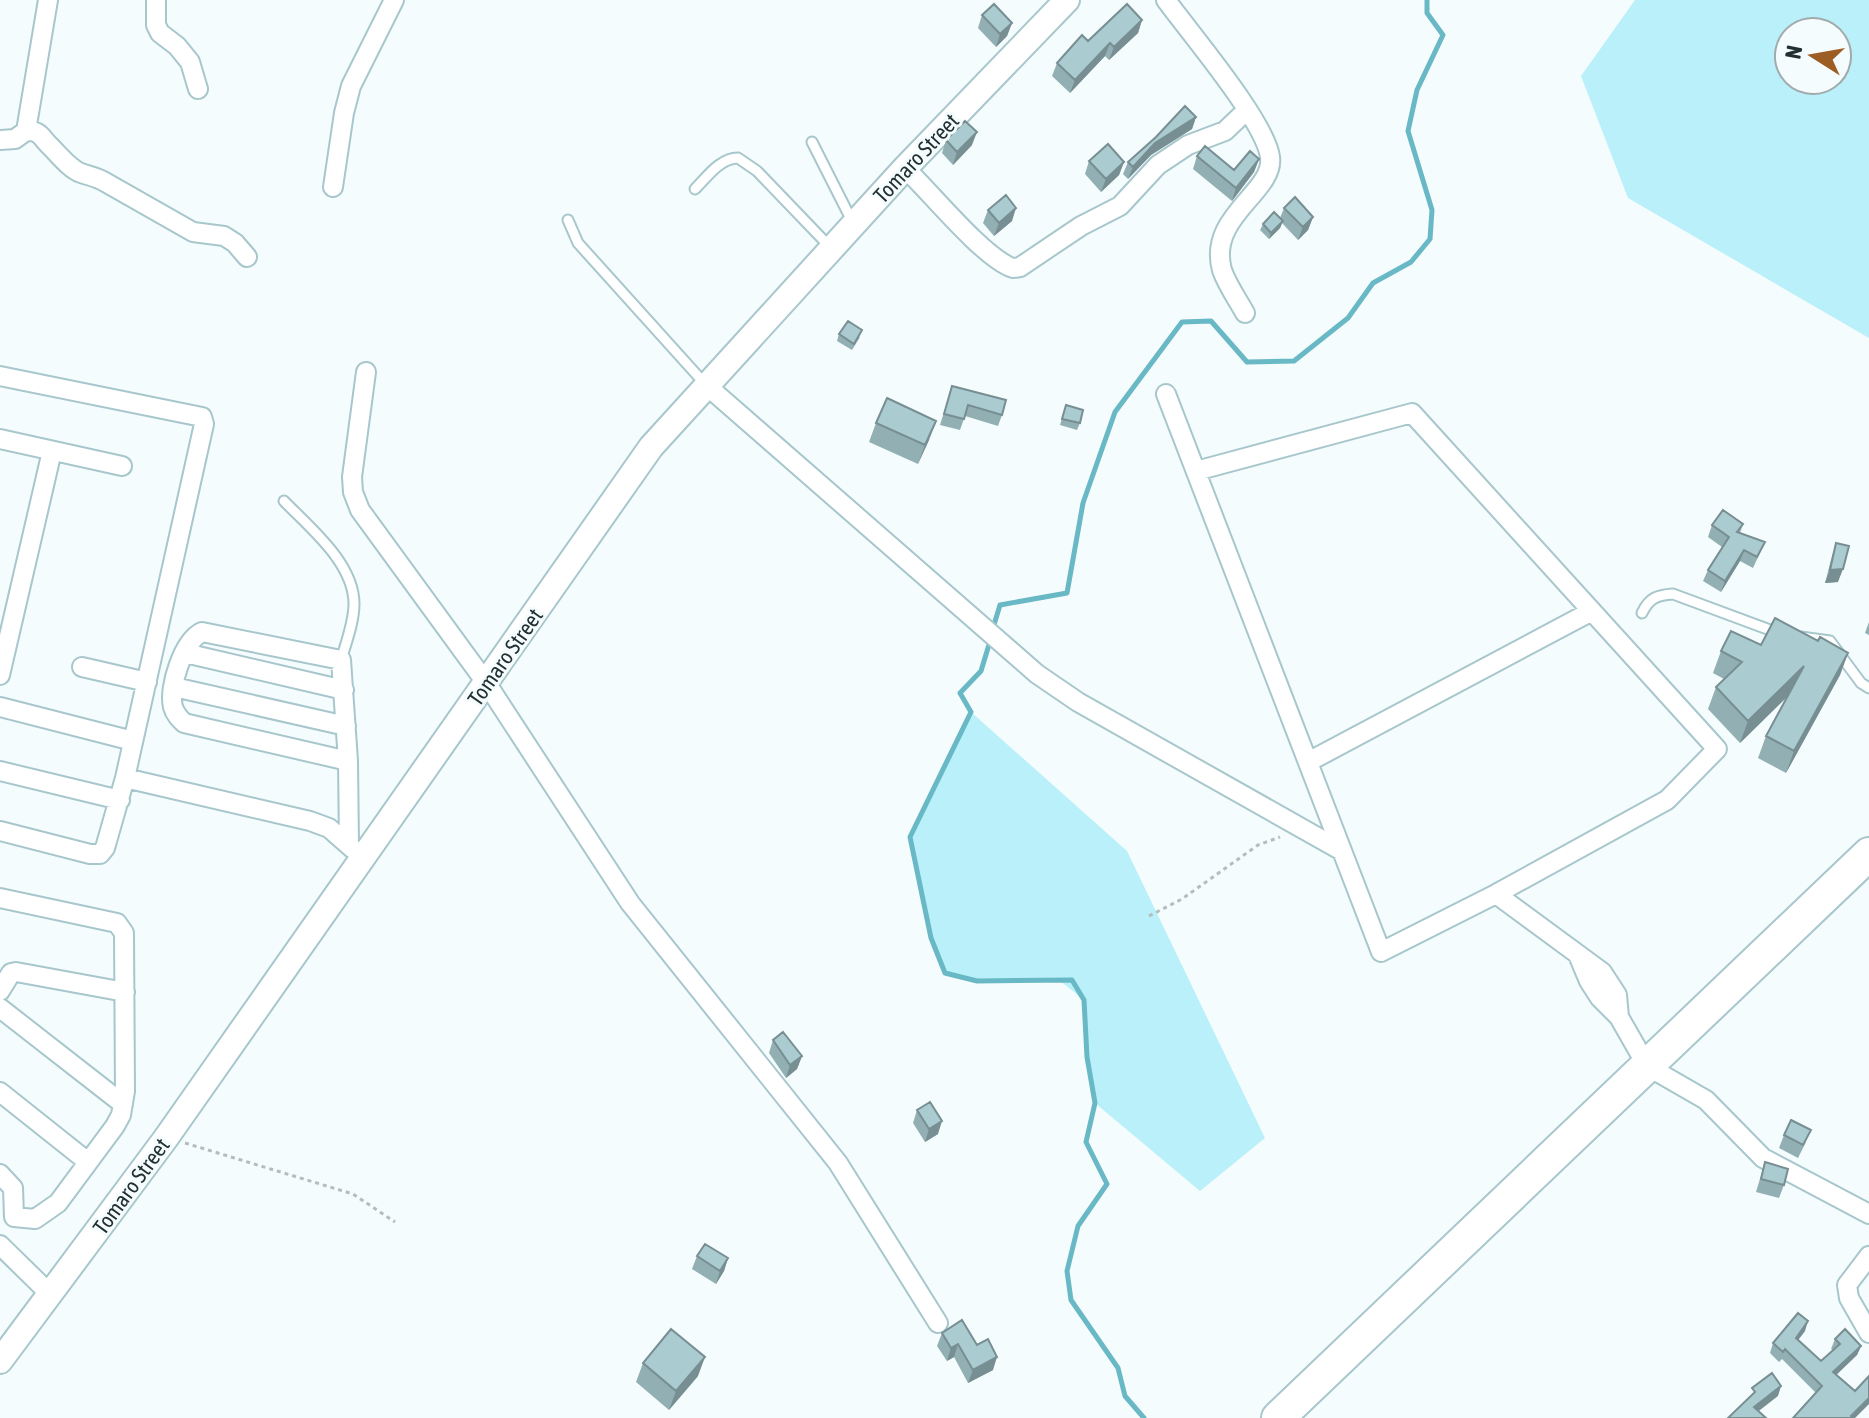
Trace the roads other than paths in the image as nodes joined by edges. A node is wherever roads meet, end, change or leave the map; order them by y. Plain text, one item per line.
1 (48, 0) edge
2 (156, 0) edge
3 (394, 0) edge
4 (1067, 0) edge
5 (1166, 0) edge
6 (198, 89) dead end
7 (1247, 110) junction
8 (26, 131) junction
9 (0, 140) edge
10 (812, 142) dead end
11 (905, 168) junction
12 (333, 187) dead end
13 (695, 189) dead end
14 (568, 220) dead end
15 (854, 224) junction
16 (831, 248) junction
17 (247, 257) dead end
18 (1245, 313) dead end
19 (366, 372) dead end
20 (0, 376) edge
21 (706, 385) junction
22 (1166, 394) dead end
23 (0, 439) edge
24 (52, 451) junction
25 (122, 466) dead end
26 (1196, 471) junction
27 (284, 501) dead end
28 (1592, 611) junction
29 (1642, 613) dead end
30 (185, 653) junction
31 (341, 660) junction
32 (82, 667) dead end
33 (0, 675) edge
34 (147, 682) junction
35 (487, 684) junction
36 (174, 687) junction
37 (1869, 688) edge
38 (344, 690) junction
39 (0, 707) edge
40 (346, 726) junction
41 (133, 741) junction
42 (348, 761) junction
43 (1308, 762) junction
44 (0, 771) edge
45 (125, 778) junction
46 (120, 800) junction
47 (0, 831) edge
48 (1342, 851) junction
49 (356, 852) junction
50 (1869, 854) edge
51 (1869, 871) edge
52 (1496, 894) junction
53 (0, 898) edge
54 (0, 991) edge
55 (125, 992) junction
56 (0, 1008) edge
57 (1652, 1070) junction
58 (0, 1092) edge
59 (123, 1104) junction
60 (88, 1162) junction
61 (0, 1174) edge
62 (1869, 1214) edge
63 (14, 1217) junction
64 (0, 1232) edge
65 (0, 1245) edge
66 (1869, 1256) edge
67 (50, 1294) junction
68 (938, 1323) dead end
69 (1869, 1333) edge
70 (0, 1361) edge
71 (1278, 1418) edge
72 (1295, 1418) edge

1 - 8 street
2 - 6 street
3 - 12 street
4 - 11 street, Tomaro Street
5 - 7 street
7 - 11 street
7 - 18 street
8 - 9 street
8 - 17 street
10 - 15 lane
11 - 15 street, Tomaro Street
13 - 16 lane
14 - 21 lane
15 - 16 street, Tomaro Street
16 - 21 street, Tomaro Street
19 - 35 street
20 - 34 street
21 - 35 street, Tomaro Street
21 - 48 street
22 - 26 street
23 - 24 street
24 - 25 street
24 - 33 street
26 - 28 street
26 - 43 street
27 - 31 lane
28 - 43 street
28 - 52 street
29 - 37 lane
30 - 31 street
30 - 36 street
30 - 38 street
31 - 38 street
32 - 34 street
34 - 41 street
35 - 49 street, Tomaro Street
35 - 68 street
36 - 40 street
36 - 42 street
38 - 40 street
39 - 41 street
40 - 42 street
41 - 45 street
42 - 49 street
43 - 48 street
44 - 46 street
45 - 46 street
45 - 49 street
46 - 47 street
48 - 52 street
49 - 67 street, Tomaro Street
50 - 57 highway
51 - 57 highway
52 - 57 street
53 - 55 street
54 - 55 street
55 - 59 street
56 - 59 street
57 - 62 street
57 - 71 highway
57 - 72 highway
58 - 60 street
59 - 60 street
60 - 63 street
61 - 63 street
63 - 64 street
65 - 67 street
66 - 69 street
67 - 70 street, Tomaro Street

